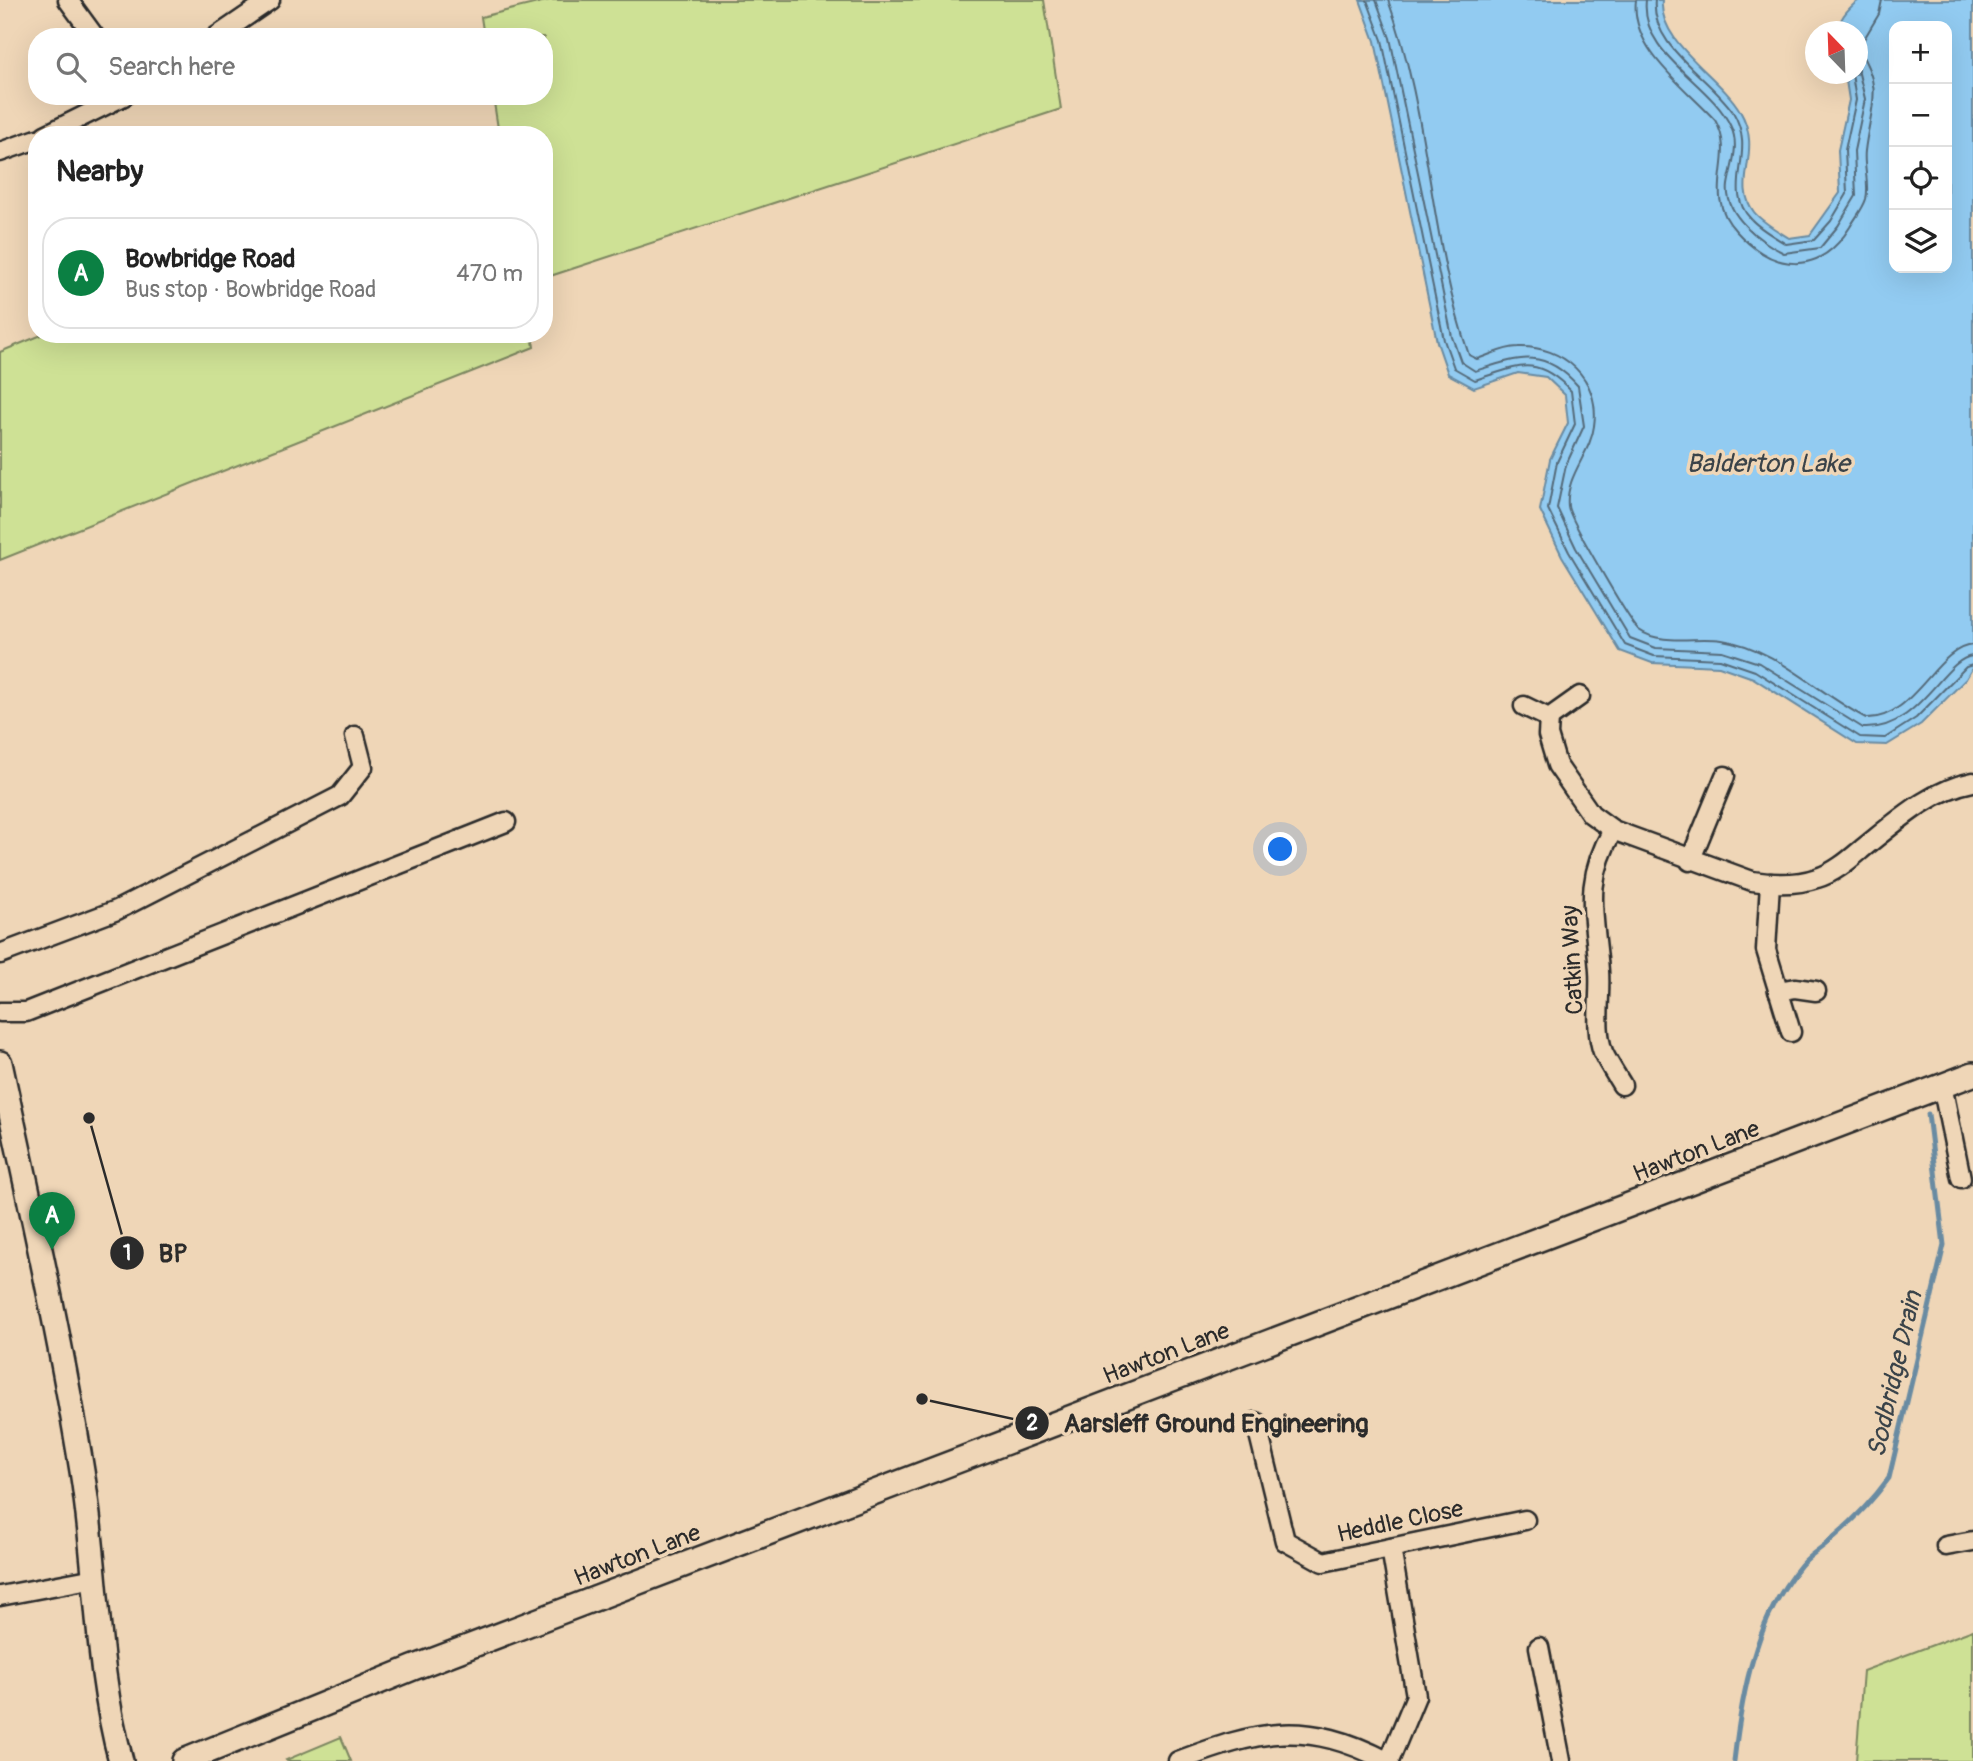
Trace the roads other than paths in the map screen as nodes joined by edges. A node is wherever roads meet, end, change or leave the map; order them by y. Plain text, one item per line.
1 (68, 0) edge
2 (270, 0) edge
3 (88, 28) edge
4 (229, 28) edge
5 (106, 105) edge
6 (63, 126) edge
7 (28, 142) edge
8 (0, 152) edge
9 (1580, 696) dead end
10 (1524, 706) dead end
11 (1549, 718) junction
12 (355, 736) dead end
13 (1725, 776) dead end
14 (1973, 782) edge
15 (506, 822) dead end
16 (1613, 830) junction
17 (1690, 861) junction
18 (1770, 883) junction
19 (0, 954) edge
20 (1816, 990) dead end
21 (1778, 991) junction
22 (0, 1012) edge
23 (1791, 1032) dead end
24 (0, 1063) edge
25 (1973, 1074) edge
26 (1622, 1085) dead end
27 (1942, 1085) junction
28 (1961, 1178) dead end
29 (1256, 1422) dead end
30 (1525, 1520) dead end
31 (1973, 1541) edge
32 (1947, 1546) dead end
33 (1391, 1548) junction
34 (95, 1578) junction
35 (0, 1596) edge
36 (1539, 1647) dead end
37 (121, 1761) edge
38 (184, 1761) edge
39 (1178, 1761) edge
40 (1388, 1761) edge
41 (1561, 1761) edge

1 - 3 street
2 - 4 street
5 - 6 street
7 - 8 street
9 - 11 street
10 - 11 street
11 - 16 street
12 - 19 street
13 - 17 street
14 - 18 street
15 - 22 street
16 - 17 street
16 - 26 street, Catkin Way
17 - 18 street
18 - 21 street
20 - 21 street
21 - 23 street
24 - 34 street
25 - 27 street, Hawton Lane
27 - 28 street
27 - 38 street, Hawton Lane
29 - 33 street, Heddle Close
30 - 33 street, Heddle Close
31 - 32 street
33 - 40 street
34 - 35 street
34 - 37 street
36 - 41 street
39 - 40 street

